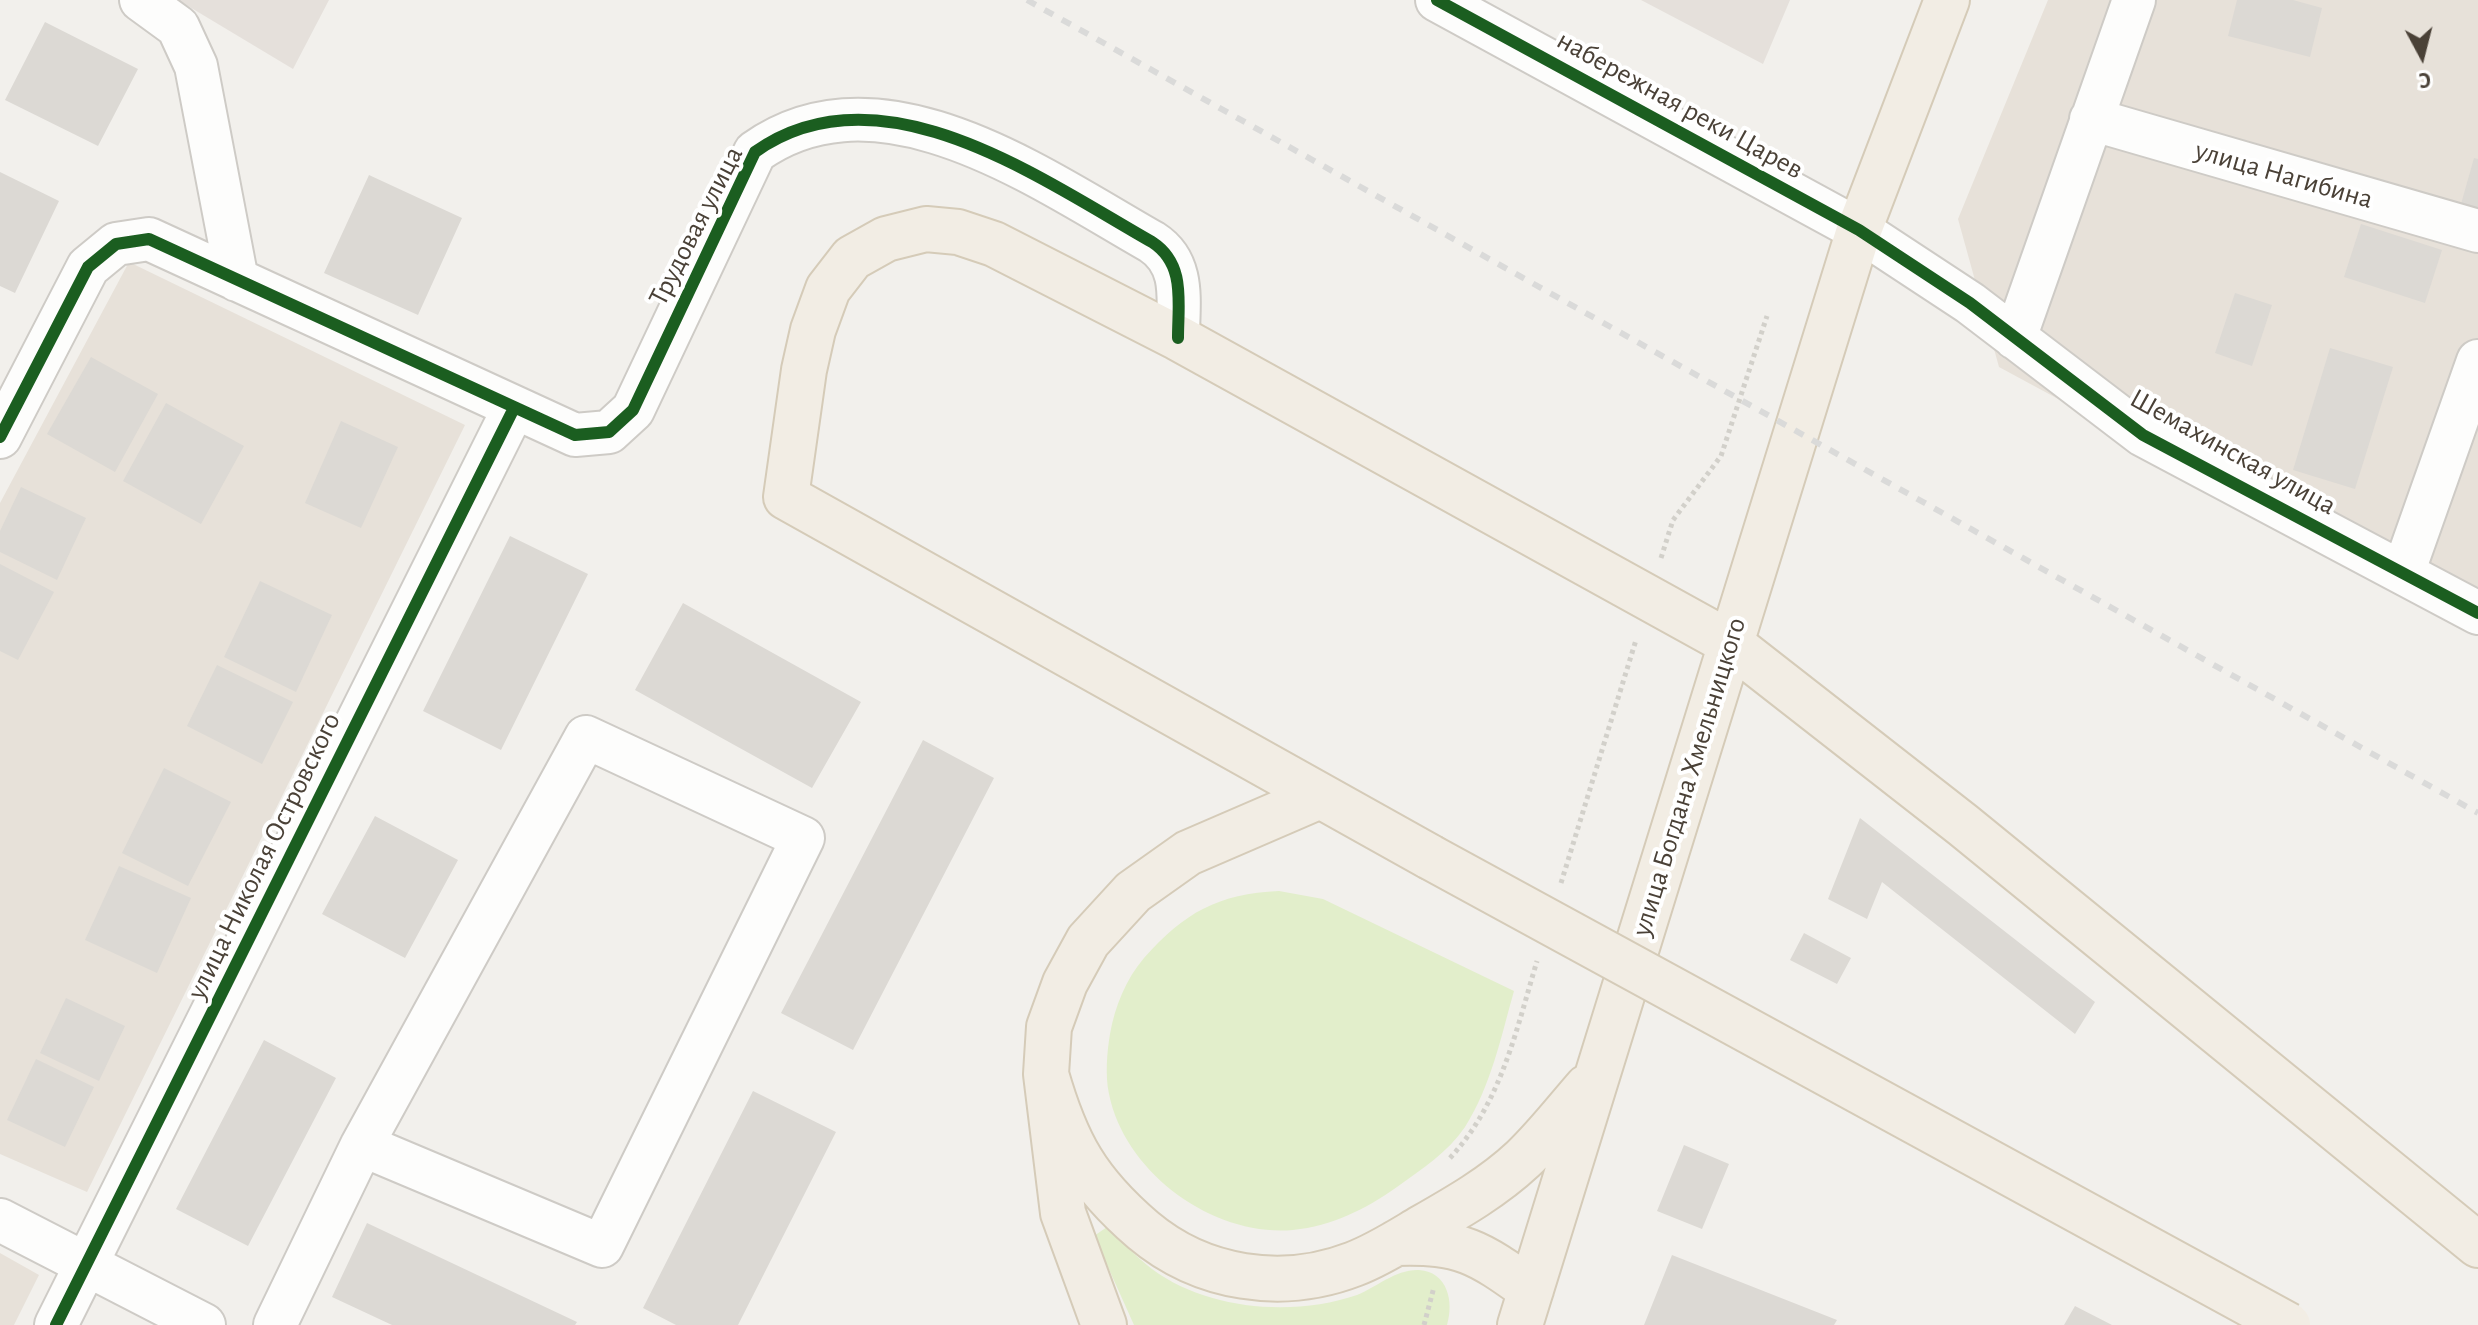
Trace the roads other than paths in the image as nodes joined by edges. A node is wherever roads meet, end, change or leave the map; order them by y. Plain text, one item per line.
1 (141, 0) edge
2 (1437, 0) edge
3 (1947, 0) edge
4 (2134, 0) edge
5 (2091, 119) junction
6 (1859, 230) junction
7 (2478, 231) edge
8 (237, 280) junction
9 (1178, 338) junction
10 (2015, 338) junction
11 (2478, 361) edge
12 (514, 408) junction
13 (0, 437) edge
14 (2403, 573) junction
15 (2478, 613) edge
16 (1730, 643) junction
17 (1320, 796) junction
18 (1046, 1074) junction
19 (1597, 1076) junction
20 (362, 1145) junction
21 (0, 1220) edge
22 (1396, 1243) junction
23 (2478, 1245) edge
24 (88, 1264) junction
25 (1526, 1308) edge
26 (56, 1325) edge
27 (204, 1325) edge
28 (275, 1325) edge
29 (1104, 1325) edge
30 (2288, 1325) edge

1 - 8 street
2 - 6 street, набережная реки Царев
3 - 6 main road, улица Богдана Хмельницкого
4 - 5 street
5 - 7 street, улица Нагибина
5 - 10 street
6 - 10 street, Шемахинская улица
6 - 16 main road, улица Богдана Хмельницкого
8 - 12 street, Трудовая улица
8 - 13 street, Трудовая улица
9 - 12 street, Трудовая улица
9 - 16 main road
9 - 17 main road
10 - 14 street, Шемахинская улица
11 - 14 street
12 - 24 street, улица Николая Островского
14 - 15 street, Шемахинская улица
16 - 19 main road, улица Богдана Хмельницкого
16 - 23 main road
17 - 18 main road
17 - 30 main road, bridge
18 - 22 main road
18 - 29 main road
19 - 22 main road
19 - 25 main road, улица Богдана Хмельницкого
20 - 20 street
20 - 28 street
21 - 24 street
22 - 25 main road
24 - 26 street, улица Николая Островского
24 - 27 street

